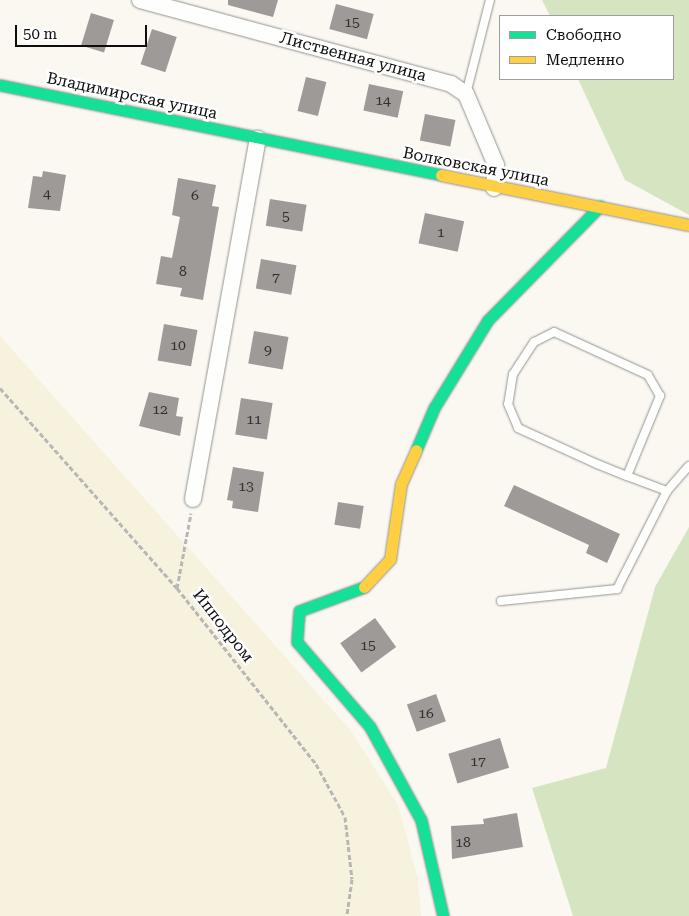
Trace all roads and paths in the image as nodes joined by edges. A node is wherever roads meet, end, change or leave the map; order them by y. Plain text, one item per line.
1 (140, 0) edge
2 (490, 0) edge
3 (0, 85) edge
4 (466, 94) junction
5 (258, 139) junction
6 (494, 188) junction
7 (600, 206) junction
8 (689, 225) edge
9 (0, 388) edge
10 (689, 466) edge
11 (627, 476) junction
12 (667, 491) junction
13 (193, 499) joint
14 (177, 588) junction
15 (501, 601) dead end
16 (347, 916) edge
17 (443, 916) edge

1 - 4 street, Лиственная улица
2 - 4 lane
3 - 5 street, Владимирская улица
4 - 6 street
5 - 6 street, Волковская улица
5 - 13 street
6 - 7 street, Волковская улица
7 - 8 street, Волковская улица
7 - 17 street
9 - 14 path, Ипподром
10 - 12 lane
11 - 11 lane
11 - 12 lane
12 - 15 lane
13 - 14 path
14 - 16 path, Ипподром

